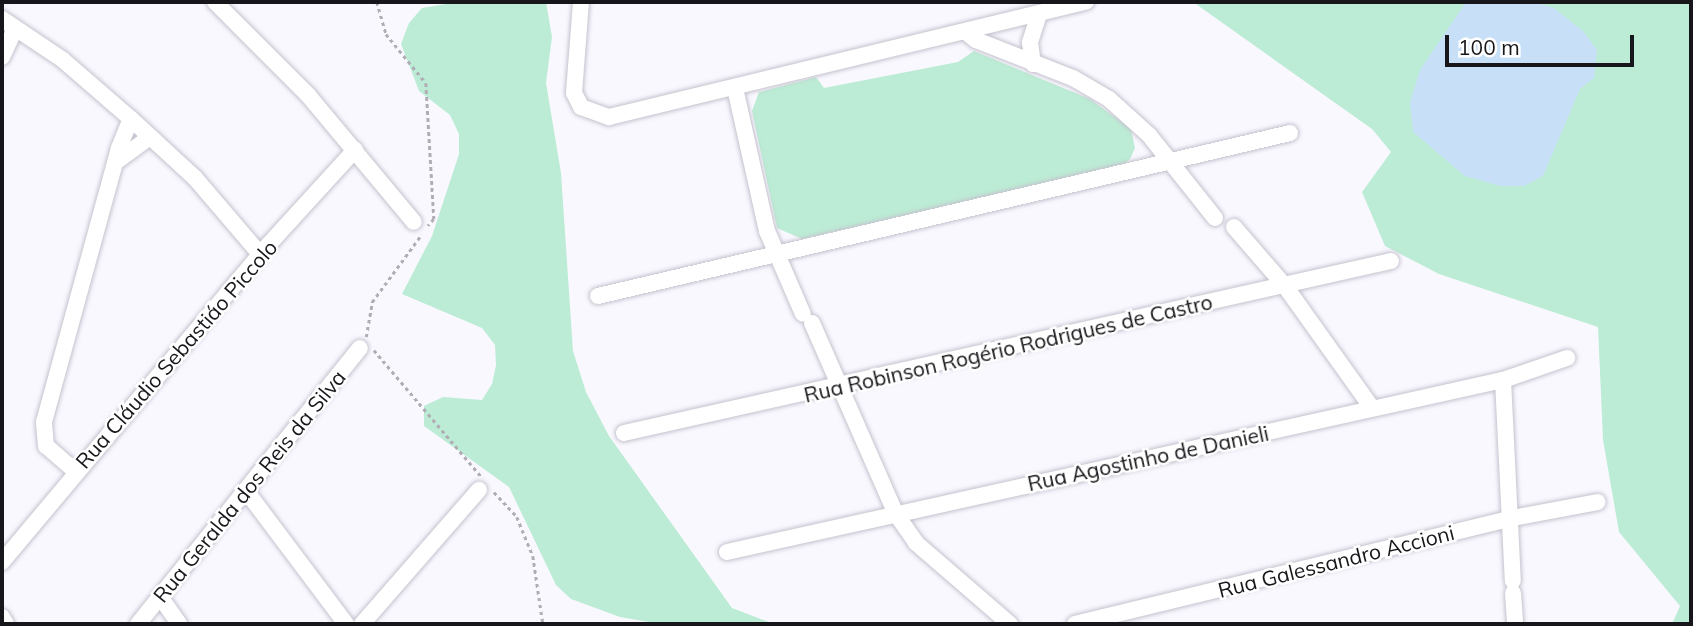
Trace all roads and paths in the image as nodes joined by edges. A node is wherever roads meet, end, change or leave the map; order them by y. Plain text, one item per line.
1 (377, 2) edge
2 (581, 2) edge
3 (1086, 2) edge
4 (218, 3) edge
5 (1038, 17) junction
6 (8, 24) edge
7 (966, 32) junction
8 (2, 57) edge
9 (1033, 64) junction
10 (735, 88) junction
11 (131, 119) junction
12 (1290, 132) dead end
13 (150, 137) junction
14 (355, 150) junction
15 (117, 161) junction
16 (1169, 162) junction
17 (1215, 218) dead end
18 (414, 222) dead end
19 (1234, 227) dead end
20 (260, 254) junction
21 (774, 254) junction
22 (1391, 261) dead end
23 (1285, 286) junction
24 (598, 296) dead end
25 (362, 346) junction
26 (1567, 358) dead end
27 (1503, 380) junction
28 (840, 386) junction
29 (1371, 408) junction
30 (624, 433) dead end
31 (75, 471) junction
32 (479, 490) dead end
33 (247, 492) junction
34 (1598, 502) dead end
35 (895, 514) junction
36 (1513, 518) junction
37 (727, 552) dead end
38 (2, 562) edge
39 (161, 597) junction
40 (2, 617) edge
41 (6, 624) edge
42 (138, 624) edge
43 (178, 624) edge
44 (346, 624) edge
45 (362, 624) edge
46 (543, 624) edge
47 (1010, 624) edge
48 (1076, 624) edge
49 (1515, 624) edge

1 - 25 path
2 - 10 street
3 - 5 street
4 - 14 street
5 - 7 street
5 - 9 street
6 - 8 street
6 - 11 street
7 - 9 street
7 - 10 street
9 - 16 street
10 - 21 street
11 - 13 street
11 - 15 street
12 - 16 street
13 - 15 street
13 - 20 street
14 - 18 street
14 - 20 street, Rua Cláudio Sebastiáo Piccolo
15 - 31 street
16 - 17 street
16 - 21 street
19 - 23 street
20 - 31 street, Rua Cláudio Sebastiáo Piccolo
21 - 24 street
21 - 28 street
22 - 23 street, Rua Robinson Rogério Rodrigues de Castro
23 - 28 street, Rua Robinson Rogério Rodrigues de Castro
23 - 29 street
25 - 33 street, Rua Geralda dos Reis da Silva
25 - 46 path
26 - 27 street, Rua Agostinho de Danieli
27 - 29 street, Rua Agostinho de Danieli
27 - 36 street
28 - 30 street, Rua Robinson Rogério Rodrigues de Castro
28 - 35 street
29 - 35 street, Rua Agostinho de Danieli
31 - 38 street, Rua Cláudio Sebastiáo Piccolo
32 - 45 street
33 - 39 street, Rua Geralda dos Reis da Silva
33 - 44 street
34 - 36 street, Rua Galessandro Accioni
35 - 37 street, Rua Agostinho de Danieli
35 - 47 street
36 - 48 street, Rua Galessandro Accioni
36 - 49 street
39 - 42 street, Rua Geralda dos Reis da Silva
39 - 43 street
40 - 41 street

